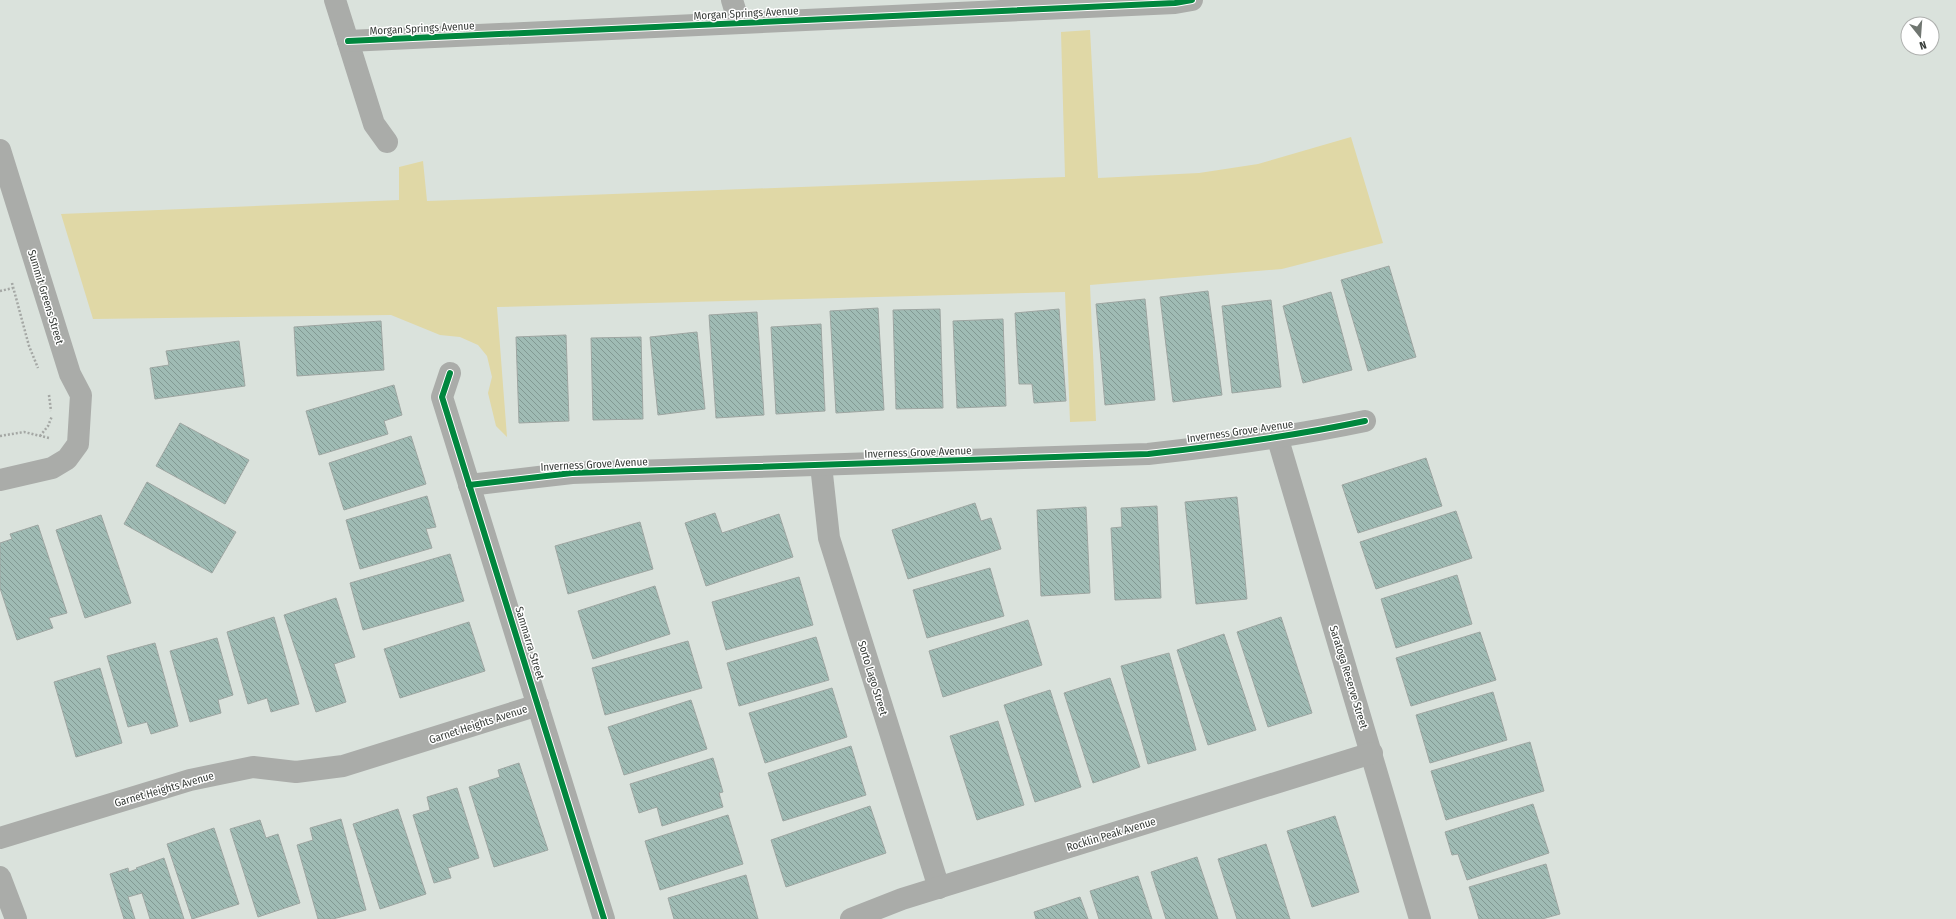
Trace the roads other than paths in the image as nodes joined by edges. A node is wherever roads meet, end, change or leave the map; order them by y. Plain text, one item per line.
1 (335, 0) edge
2 (732, 0) edge
3 (1192, 0) edge
4 (1105, 3) edge
5 (739, 23) junction
6 (348, 41) junction
7 (387, 142) dead end
8 (0, 150) edge
9 (450, 373) dead end
10 (1365, 421) dead end
11 (1277, 436) junction
12 (821, 465) junction
13 (0, 480) edge
14 (470, 484) junction
15 (538, 705) junction
16 (1372, 753) junction
17 (0, 838) edge
18 (0, 877) edge
19 (939, 888) junction
20 (16, 919) edge
21 (604, 919) edge
22 (851, 919) edge
23 (1420, 919) edge

1 - 6 street
2 - 5 street
3 - 4 street, Morgan Springs Avenue
4 - 5 street, Morgan Springs Avenue
5 - 6 street, Morgan Springs Avenue
6 - 7 street
8 - 13 street, Summit Greens Street
9 - 14 street, Sammarra Street
10 - 11 street, Inverness Grove Avenue
11 - 12 street, Inverness Grove Avenue
11 - 16 street, Saratoga Reserve Street
12 - 14 street, Inverness Grove Avenue
12 - 19 street, Sorto Lago Street
14 - 15 street, Sammarra Street
15 - 17 street, Garnet Heights Avenue
15 - 21 street, Sammarra Street
16 - 19 street, Rocklin Peak Avenue
16 - 23 street, Saratoga Reserve Street
18 - 20 street
19 - 22 street, Rocklin Peak Avenue

